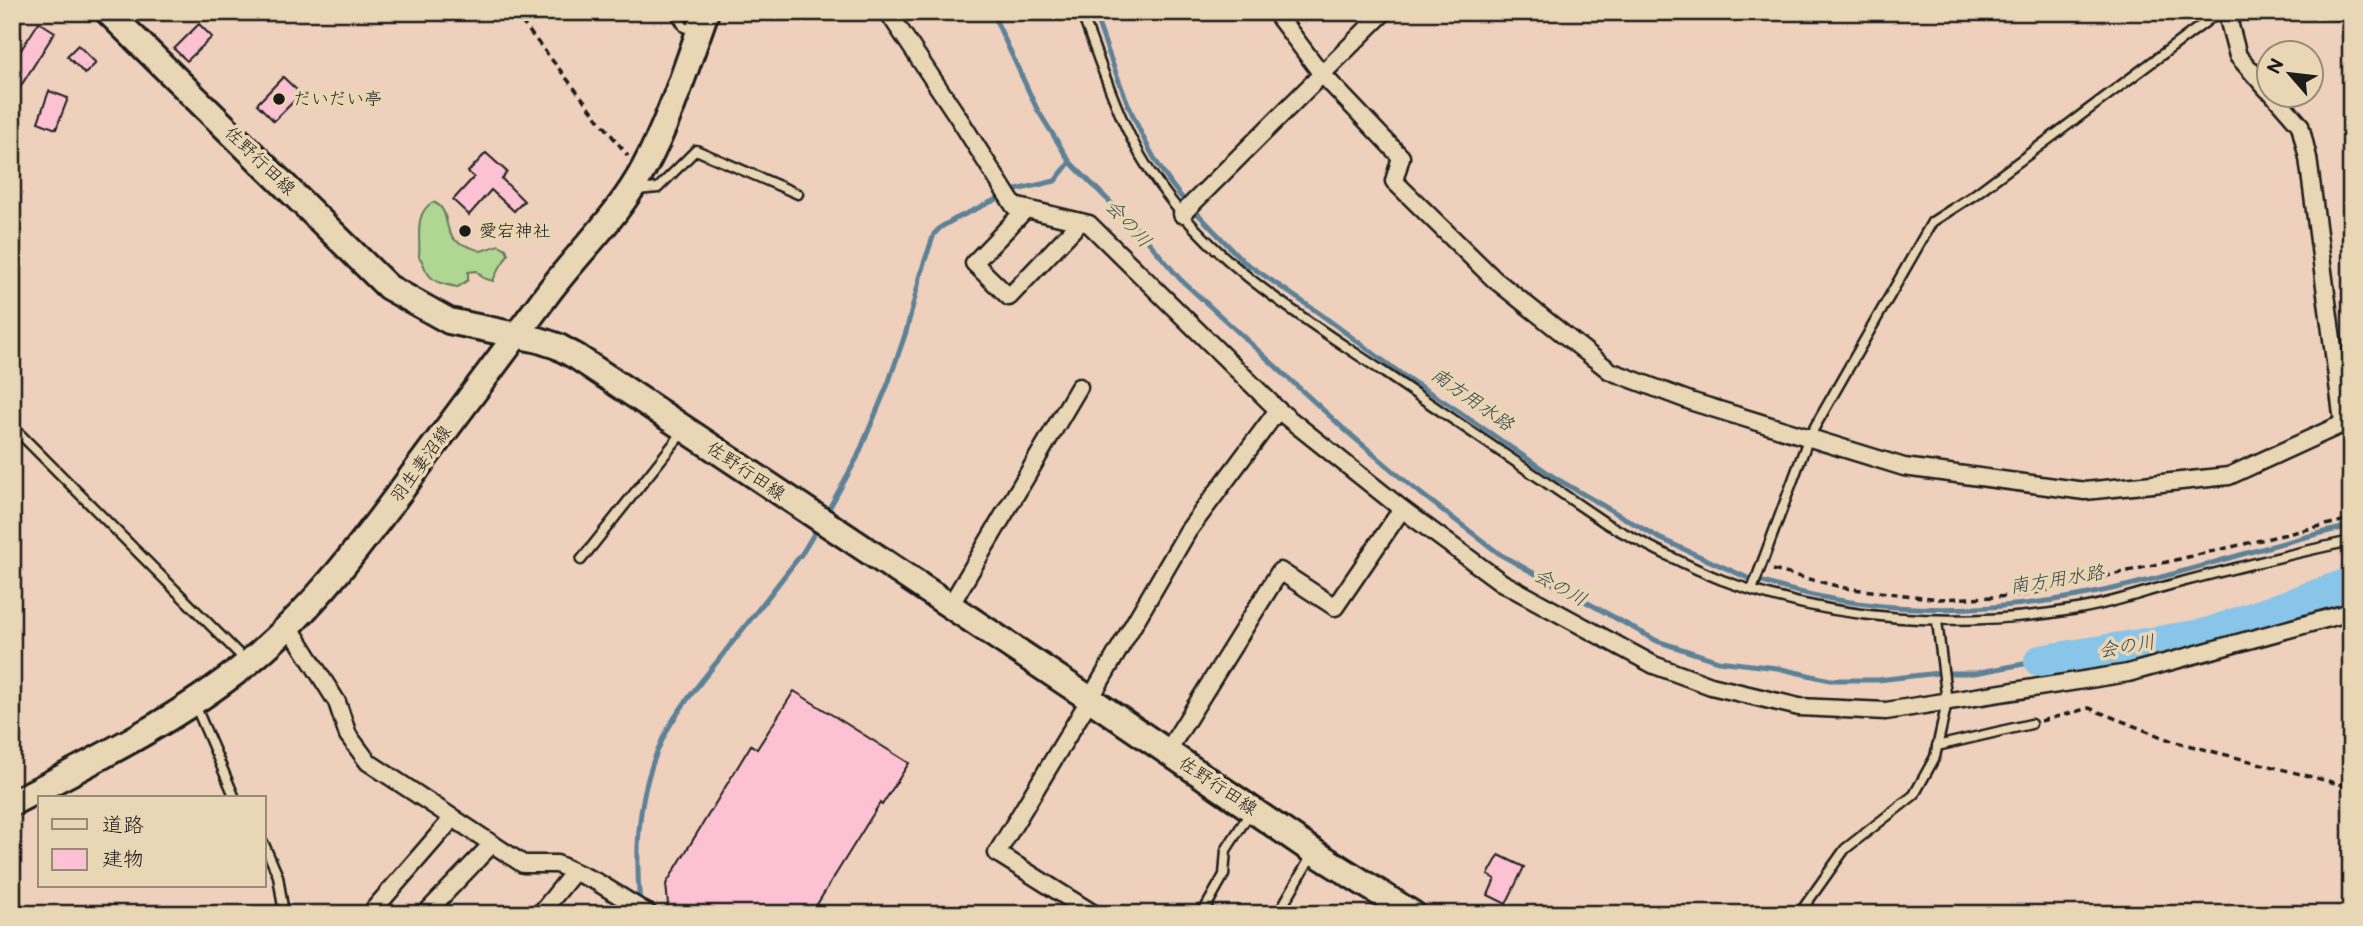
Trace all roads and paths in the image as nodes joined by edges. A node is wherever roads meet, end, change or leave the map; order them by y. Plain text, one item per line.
1 (108, 12) edge
2 (514, 12) edge
3 (675, 12) edge
4 (888, 12) edge
5 (1082, 12) edge
6 (1275, 12) edge
7 (1384, 12) edge
8 (2219, 12) edge
9 (2234, 12) edge
10 (2302, 12) edge
11 (2351, 15) edge
12 (702, 22) edge
13 (1321, 73) junction
14 (2254, 74) edge
15 (2285, 108) edge
16 (645, 166) junction
17 (631, 191) junction
18 (797, 194) dead end
19 (1027, 209) junction
20 (1182, 214) junction
21 (1080, 222) junction
22 (517, 335) junction
23 (1079, 387) dead end
24 (1278, 410) junction
25 (2347, 421) edge
26 (12, 426) edge
27 (684, 430) junction
28 (1809, 437) junction
29 (1402, 509) junction
30 (2351, 519) edge
31 (2351, 541) edge
32 (582, 560) dead end
33 (1761, 567) junction
34 (1752, 590) junction
35 (950, 606) junction
36 (2351, 612) edge
37 (1937, 621) junction
38 (289, 626) junction
39 (248, 663) junction
40 (1090, 699) junction
41 (1947, 702) junction
42 (194, 703) junction
43 (2031, 723) joint
44 (1937, 746) junction
45 (1167, 752) junction
46 (2351, 787) edge
47 (234, 796) edge
48 (12, 803) edge
49 (1251, 810) junction
50 (453, 818) junction
51 (492, 844) junction
52 (266, 849) edge
53 (1314, 852) junction
54 (574, 872) junction
55 (284, 914) edge
56 (372, 914) edge
57 (425, 914) edge
58 (540, 914) edge
59 (649, 914) edge
60 (1094, 914) edge
61 (1202, 914) edge
62 (1278, 914) edge
63 (1413, 914) edge
64 (1799, 914) edge

1 - 22 main road, 佐野行田線
2 - 16 path
3 - 12 lane
4 - 19 street
5 - 20 lane
6 - 13 street
7 - 13 street
8 - 28 lane
9 - 14 street
10 - 11 lane
12 - 16 main road, 羽生妻沼線
13 - 20 street
13 - 28 street
15 - 25 street
16 - 17 main road, 羽生妻沼線
17 - 18 lane
17 - 22 main road, 羽生妻沼線
19 - 21 street
19 - 21 street
20 - 34 lane
21 - 24 street
22 - 27 main road, 佐野行田線
22 - 38 main road, 羽生妻沼線
23 - 35 street
24 - 29 street
24 - 40 street
25 - 28 street
26 - 39 lane
27 - 32 lane
27 - 35 main road, 佐野行田線
28 - 33 lane
29 - 41 street
29 - 45 street
30 - 33 path
31 - 37 lane
33 - 34 lane
34 - 37 lane
35 - 40 main road, 佐野行田線
36 - 41 street
37 - 41 lane
38 - 39 main road, 羽生妻沼線
38 - 50 street
39 - 42 main road, 羽生妻沼線
40 - 45 main road, 佐野行田線
40 - 60 street
41 - 44 lane
42 - 47 lane
42 - 48 main road, 羽生妻沼線
43 - 44 lane
43 - 46 path
44 - 64 lane
45 - 49 main road, 佐野行田線
49 - 53 main road, 佐野行田線
49 - 61 lane
50 - 51 street
50 - 56 street
51 - 54 street
51 - 57 street
52 - 55 lane
53 - 62 lane
53 - 63 main road, 佐野行田線
54 - 58 street
54 - 59 street

